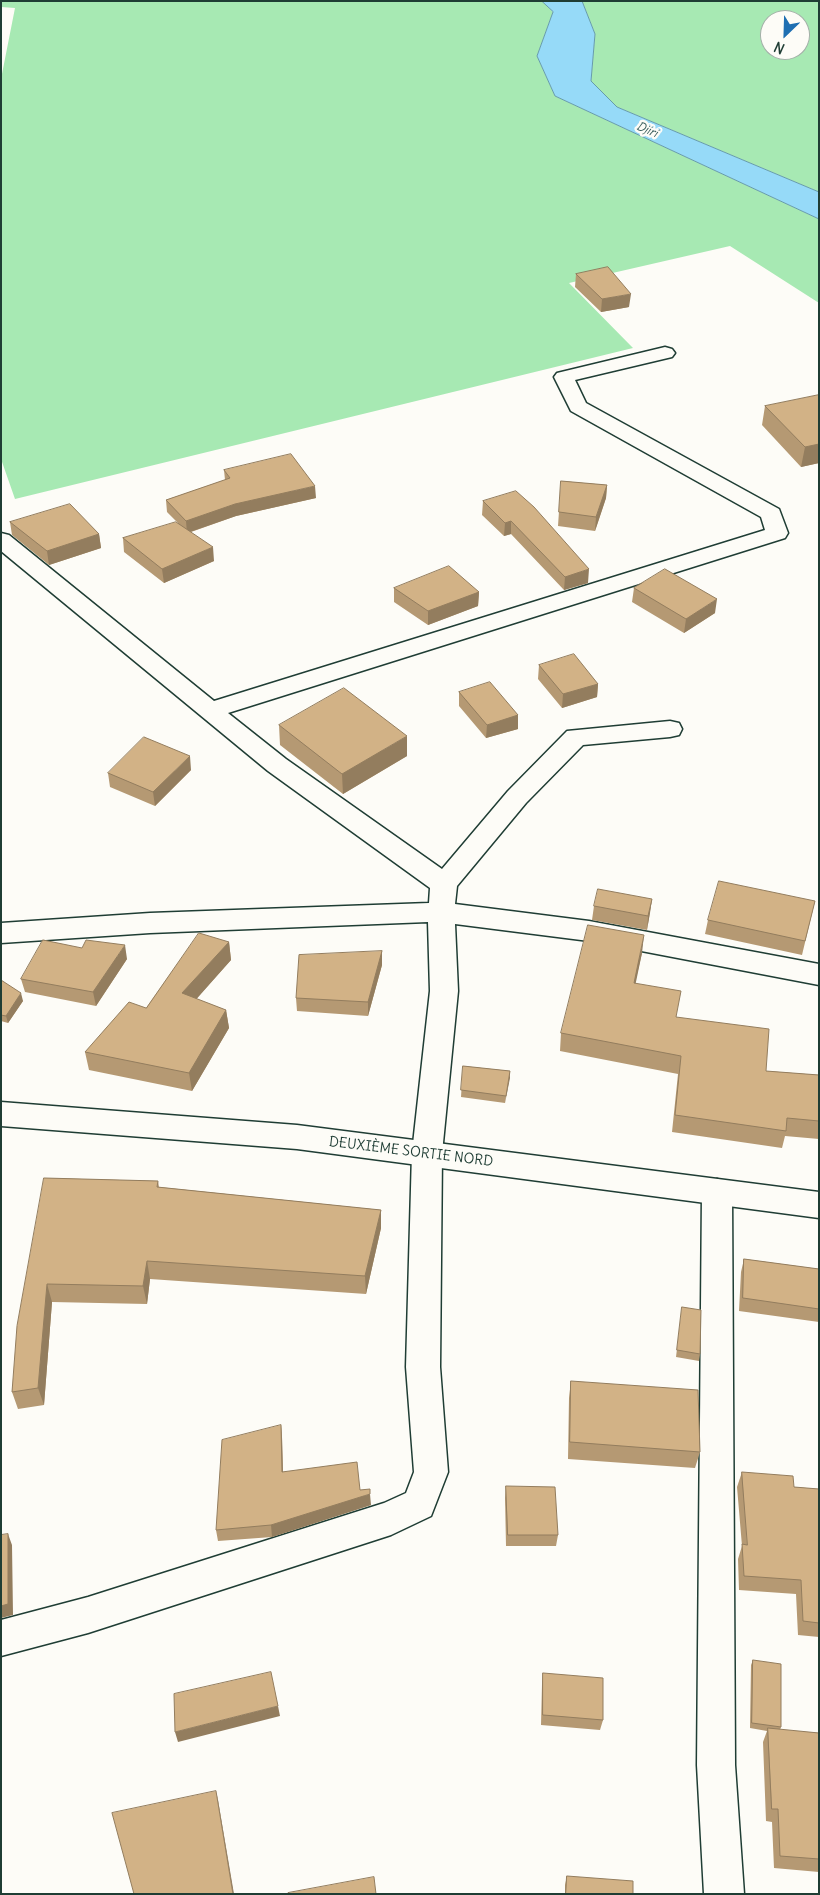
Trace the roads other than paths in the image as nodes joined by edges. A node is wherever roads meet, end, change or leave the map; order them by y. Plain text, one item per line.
1 (665, 353) dead end
2 (1, 540) edge
3 (210, 710) junction
4 (670, 729) dead end
5 (444, 884) junction
6 (441, 912) junction
7 (1, 934) edge
8 (819, 975) edge
9 (1, 1114) edge
10 (428, 1153) junction
11 (717, 1192) junction
12 (819, 1205) edge
13 (1, 1638) edge
14 (724, 1894) edge

1 - 3 street
2 - 3 street
3 - 5 street
4 - 5 street
5 - 6 street
6 - 7 street
6 - 8 street
6 - 10 street
9 - 10 street, DEUXIÈME SORTIE NORD
10 - 11 street, DEUXIÈME SORTIE NORD
10 - 13 street
11 - 12 street, DEUXIÈME SORTIE NORD
11 - 14 street

